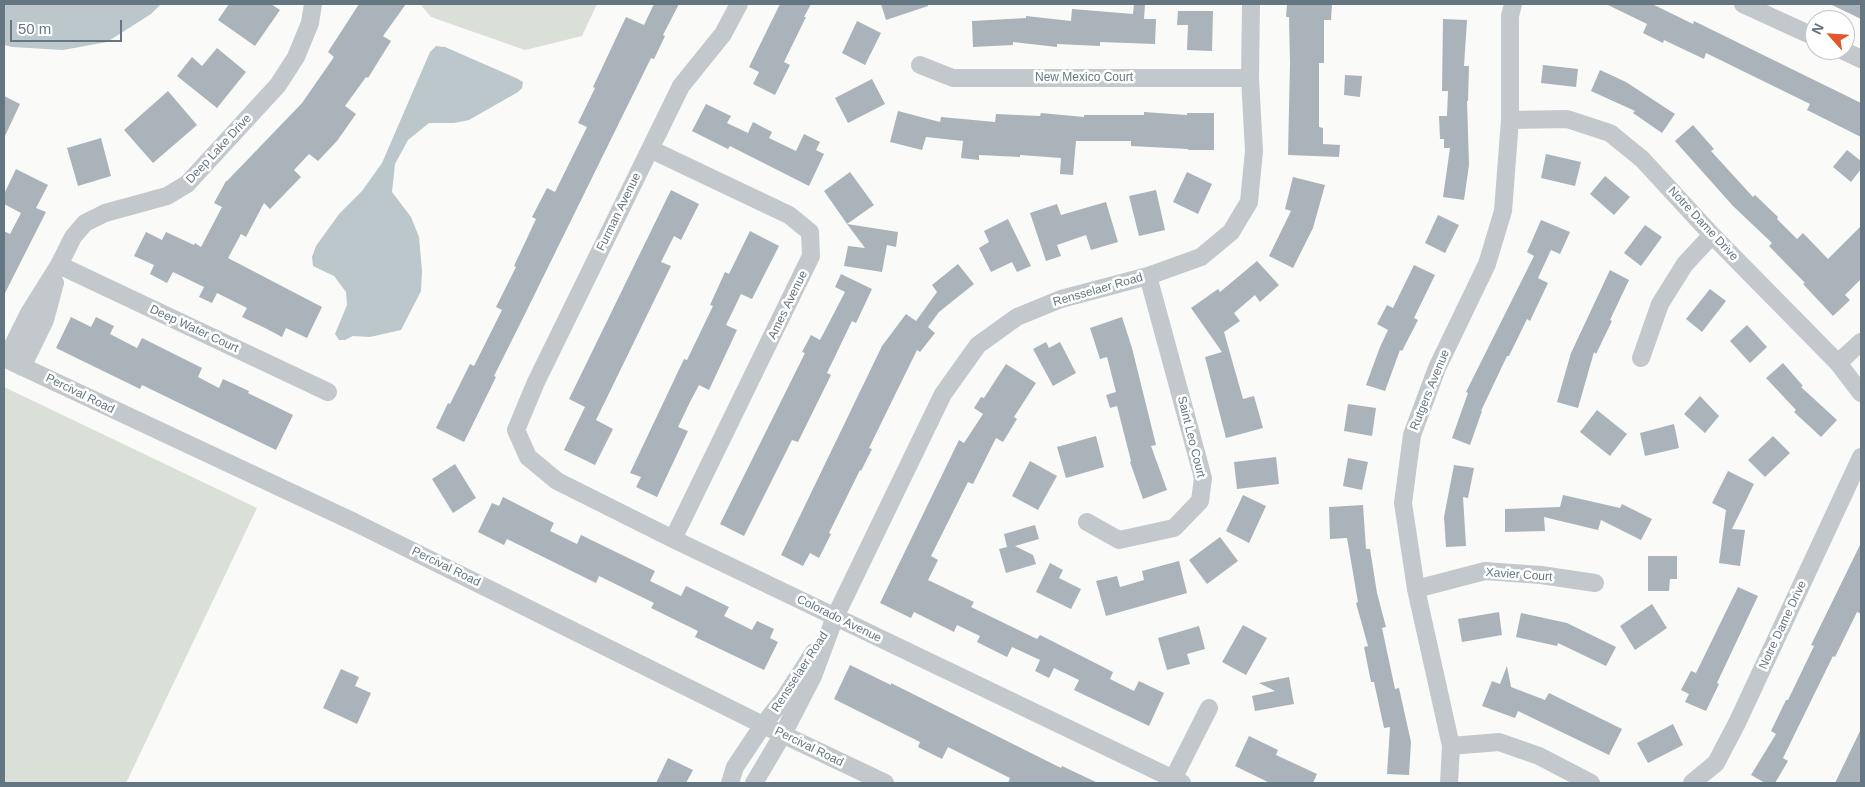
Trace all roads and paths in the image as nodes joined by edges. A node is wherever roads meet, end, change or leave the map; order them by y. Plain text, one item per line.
1 (314, 4) edge
2 (739, 4) edge
3 (1251, 4) edge
4 (1513, 4) edge
5 (1743, 4) edge
6 (1805, 32) edge
7 (920, 65) dead end
8 (1250, 78) junction
9 (1510, 120) junction
10 (650, 149) junction
11 (1712, 235) junction
12 (59, 265) junction
13 (1148, 276) junction
14 (31, 329) junction
15 (1861, 342) edge
16 (5, 358) edge
17 (1641, 358) dead end
18 (1838, 363) junction
19 (22, 367) junction
20 (328, 392) dead end
21 (1861, 394) edge
22 (516, 430) joint
23 (1861, 457) edge
24 (1086, 522) dead end
25 (673, 539) junction
26 (1594, 583) dead end
27 (1416, 589) junction
28 (835, 617) junction
29 (1209, 708) dead end
30 (764, 725) junction
31 (782, 734) junction
32 (1451, 746) junction
33 (1177, 781) edge
34 (730, 783) edge
35 (754, 783) edge
36 (885, 783) edge
37 (1448, 783) edge
38 (1591, 783) edge
39 (1692, 783) edge

1 - 12 street, Deep Lake Drive
2 - 10 street, Furman Avenue
3 - 8 street, Rensselaer Road
4 - 9 street, Rutgers Avenue
5 - 6 street
7 - 8 street, New Mexico Court
8 - 13 street, Rensselaer Road
9 - 11 street, Notre Dame Drive
9 - 27 street, Rutgers Avenue
10 - 22 street, Furman Avenue
10 - 25 street, Ames Avenue
11 - 17 street
11 - 18 street, Notre Dame Drive
12 - 14 street, Deep Lake Drive
12 - 20 street, Deep Water Court
13 - 24 street, Saint Leo Court
13 - 28 street, Rensselaer Road
14 - 16 street, Deep Lake Drive
14 - 19 street, Deep Lake Drive
15 - 18 street
16 - 19 street, Percival Road
18 - 21 street, Notre Dame Drive
19 - 30 street, Percival Road
22 - 25 street, Colorado Avenue
23 - 39 street, Notre Dame Drive
25 - 28 street, Colorado Avenue
26 - 27 street, Xavier Court
27 - 32 street, Rutgers Avenue
28 - 30 street, Rensselaer Road
28 - 31 street, Rensselaer Road
28 - 33 street, Colorado Avenue
29 - 33 street
30 - 31 street, Percival Road
30 - 34 street, Rensselaer Road
31 - 35 street, Rensselaer Road
31 - 36 street, Percival Road
32 - 37 street, Rutgers Avenue
32 - 38 street

